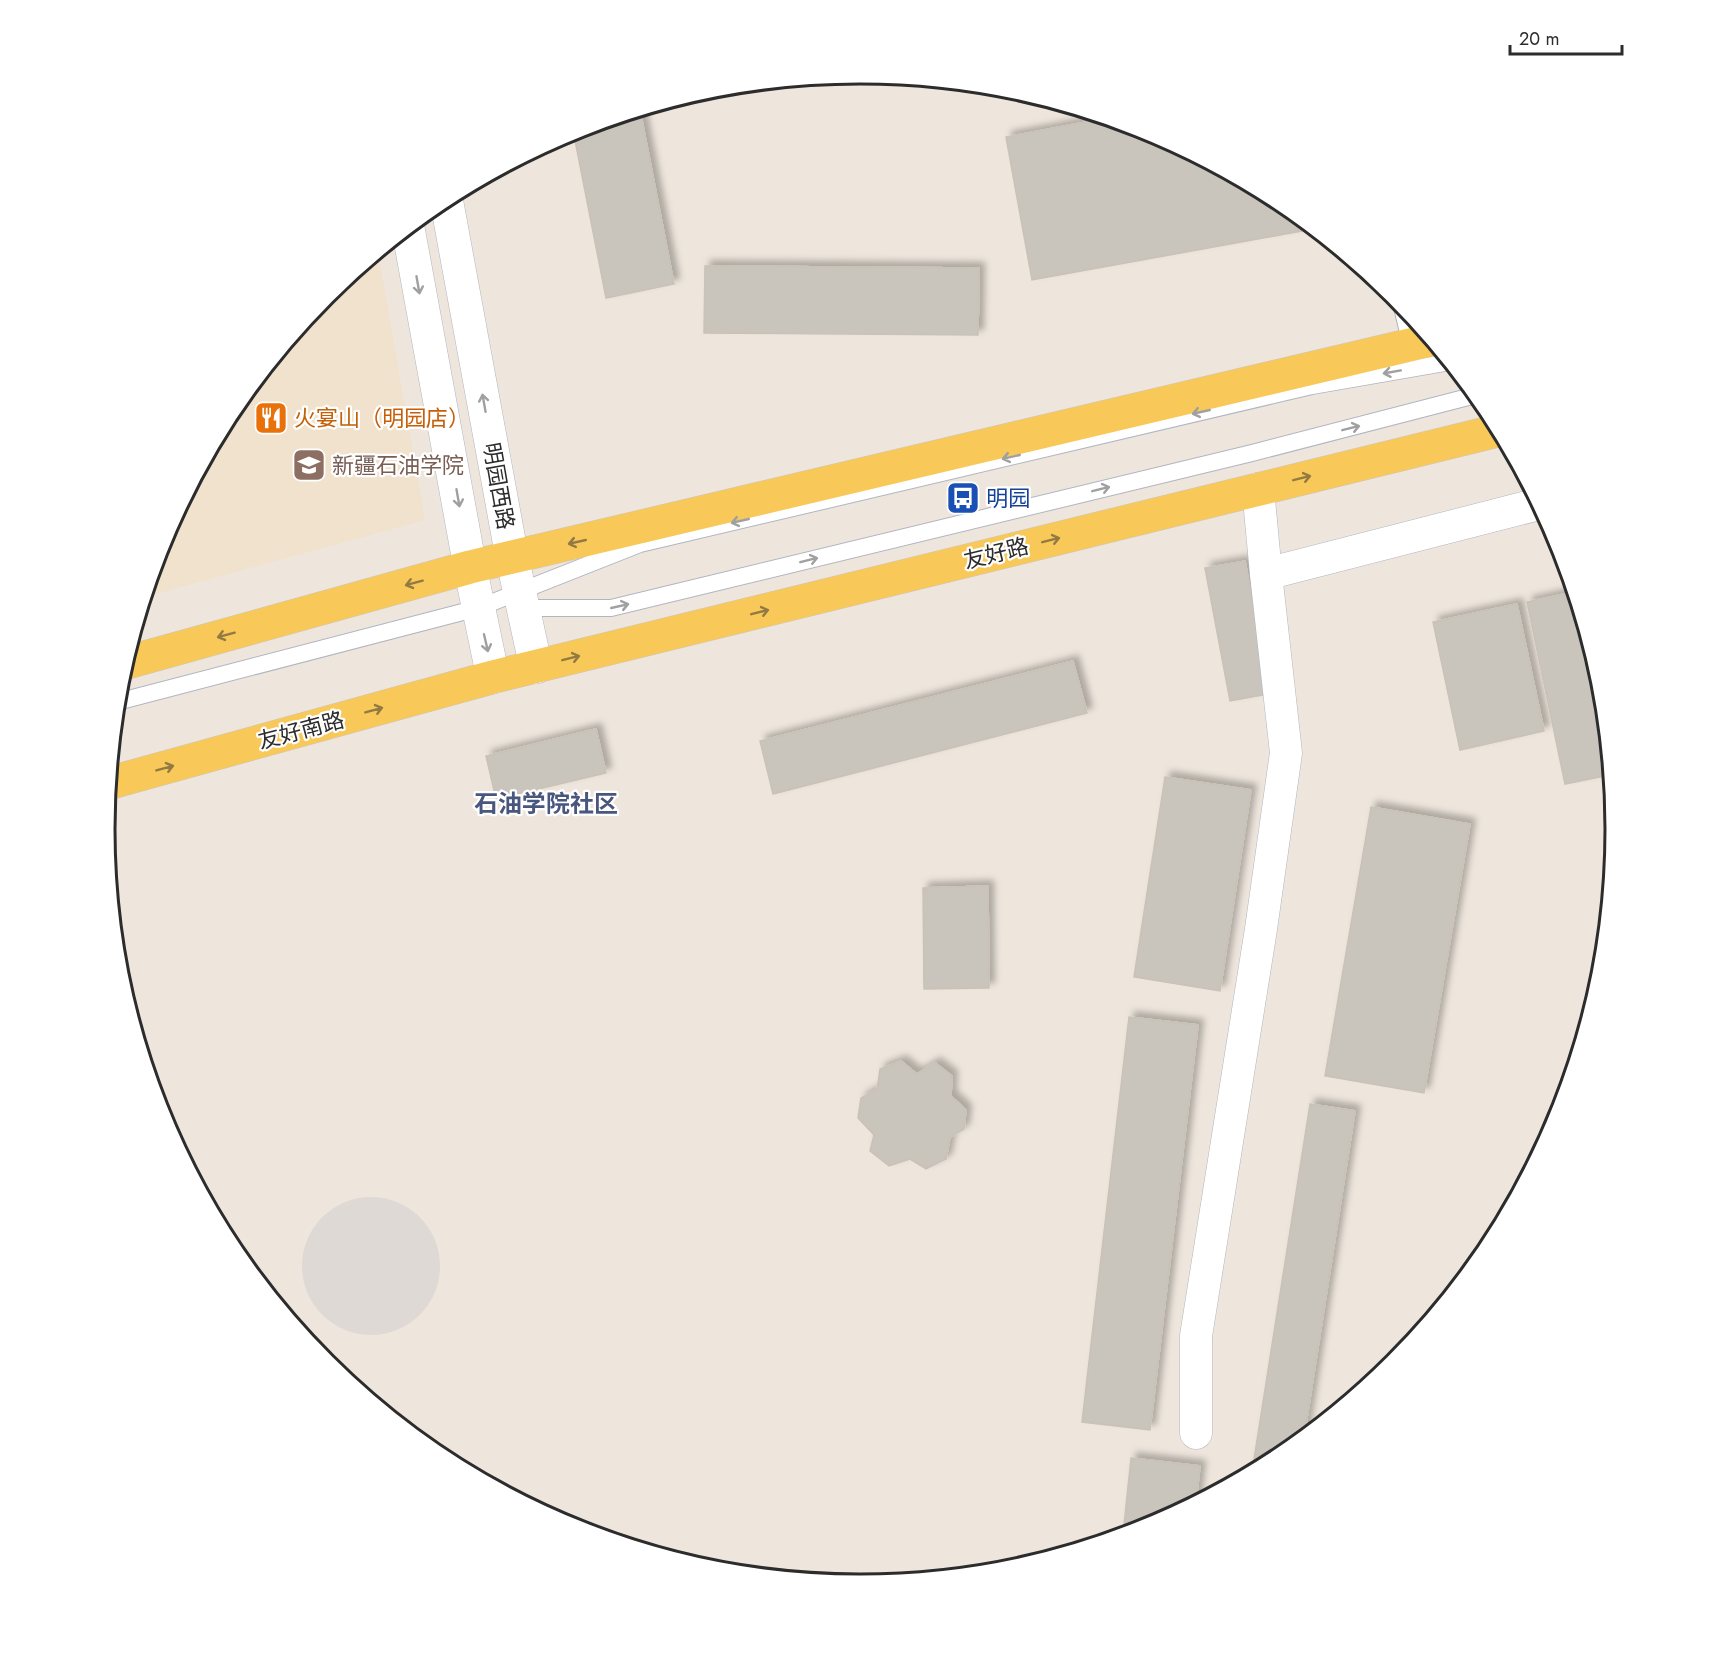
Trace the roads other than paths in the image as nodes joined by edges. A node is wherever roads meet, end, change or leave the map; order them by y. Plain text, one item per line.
1 (448, 209) edge
2 (409, 236) edge
3 (1421, 342) edge
4 (1441, 364) edge
5 (1467, 397) edge
6 (1490, 432) edge
7 (1258, 489) junction
8 (1531, 506) edge
9 (512, 557) junction
10 (470, 567) junction
11 (1266, 574) junction
12 (521, 600) junction
13 (478, 608) junction
14 (134, 660) edge
15 (536, 667) junction
16 (493, 677) junction
17 (126, 700) edge
18 (117, 781) edge
19 (1196, 1432) dead end

9 -> 1 street, 明园西路
2 -> 10 street, 明园西路
3 -> 9 main road
4 -> 12 lane
12 -> 5 lane
7 -> 6 main road, 友好路
7 - 11 street
15 -> 7 main road, 友好路
8 - 11 street
9 - 10 main road
9 - 12 street, 明园西路
10 - 13 street, 明园西路
10 -> 14 main road
11 - 19 street
12 - 13 lane
12 - 15 street, 明园西路
13 -> 16 street, 明园西路
13 - 17 lane
15 - 16 main road, 友好路
18 -> 16 main road, 友好南路

